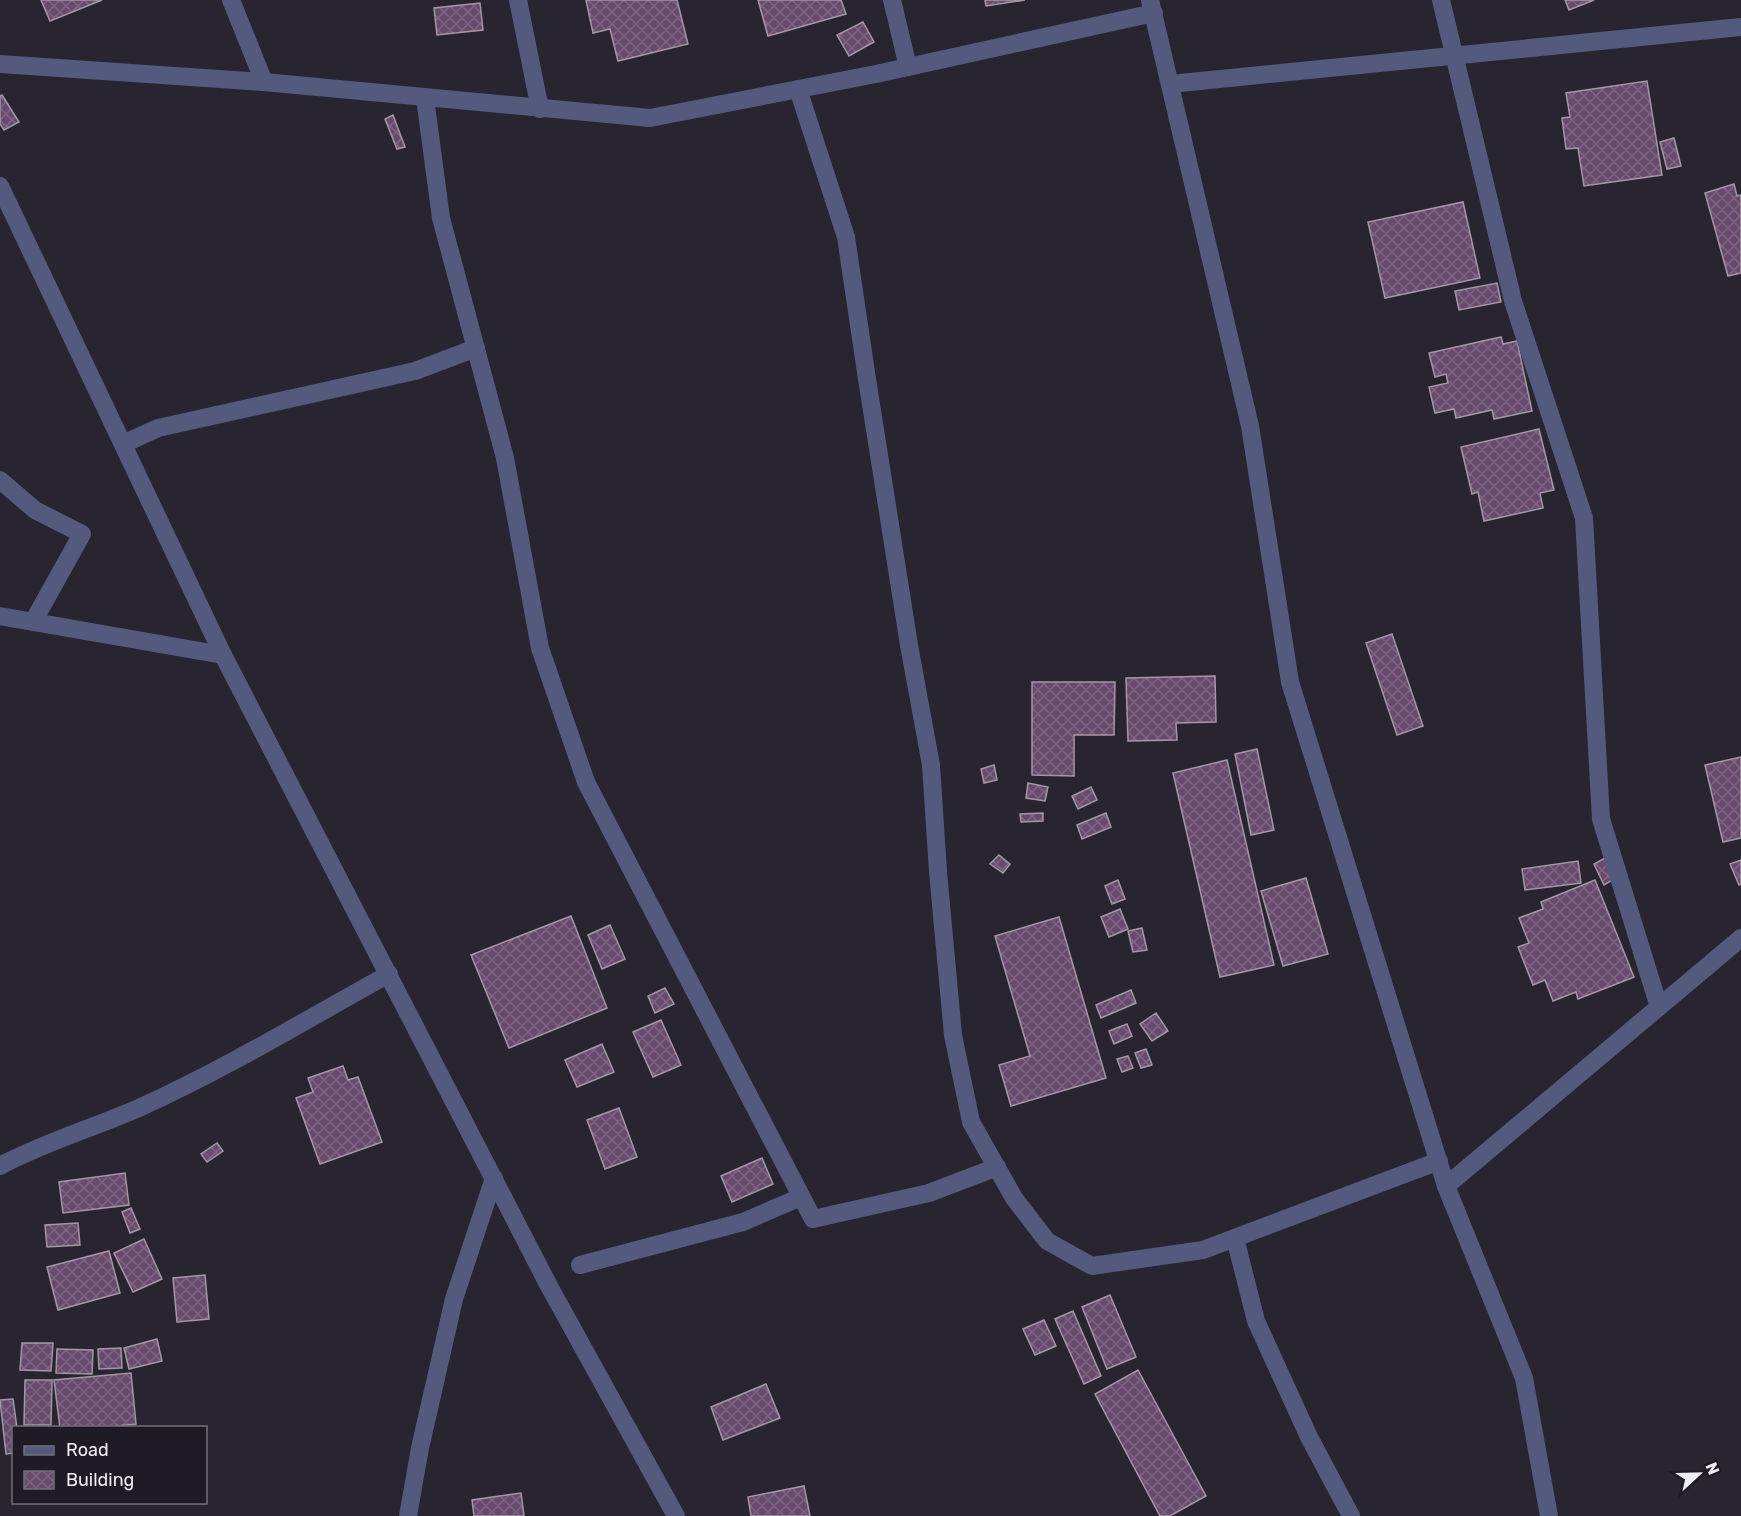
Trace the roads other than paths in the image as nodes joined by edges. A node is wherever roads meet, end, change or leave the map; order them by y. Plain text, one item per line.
1 (231, 0) edge
2 (518, 0) edge
3 (892, 0) edge
4 (1441, 0) edge
5 (1152, 7) edge
6 (1741, 27) edge
7 (1455, 56) junction
8 (0, 64) edge
9 (908, 68) junction
10 (264, 82) junction
11 (1170, 84) junction
12 (798, 89) junction
13 (425, 98) junction
14 (540, 109) junction
15 (0, 186) edge
16 (476, 348) junction
17 (123, 444) junction
18 (0, 480) edge
19 (0, 616) edge
20 (33, 622) junction
21 (223, 655) junction
22 (1741, 938) edge
23 (389, 974) junction
24 (1659, 1006) junction
25 (1439, 1161) junction
26 (0, 1166) edge
27 (997, 1167) junction
28 (494, 1179) junction
29 (1446, 1186) junction
30 (801, 1197) junction
31 (1235, 1238) junction
32 (580, 1265) dead end
33 (408, 1516) edge
34 (676, 1516) edge
35 (1351, 1516) edge
36 (1549, 1516) edge

1 - 10 street
2 - 14 street
3 - 9 street
4 - 7 street
5 - 9 street
5 - 11 street
6 - 7 street
7 - 11 street
7 - 24 street
8 - 10 street
9 - 12 street
10 - 13 street
11 - 25 street
12 - 14 street
12 - 27 street
13 - 14 street
13 - 16 street
15 - 17 street
16 - 17 street
16 - 30 street
17 - 21 street
18 - 20 street
19 - 20 street
20 - 21 street
21 - 23 street
22 - 24 street
23 - 26 street
23 - 28 street
24 - 29 street
25 - 29 street
25 - 31 street
27 - 30 street
27 - 31 street
28 - 33 street
28 - 34 street
29 - 36 street
30 - 32 street
31 - 35 street

